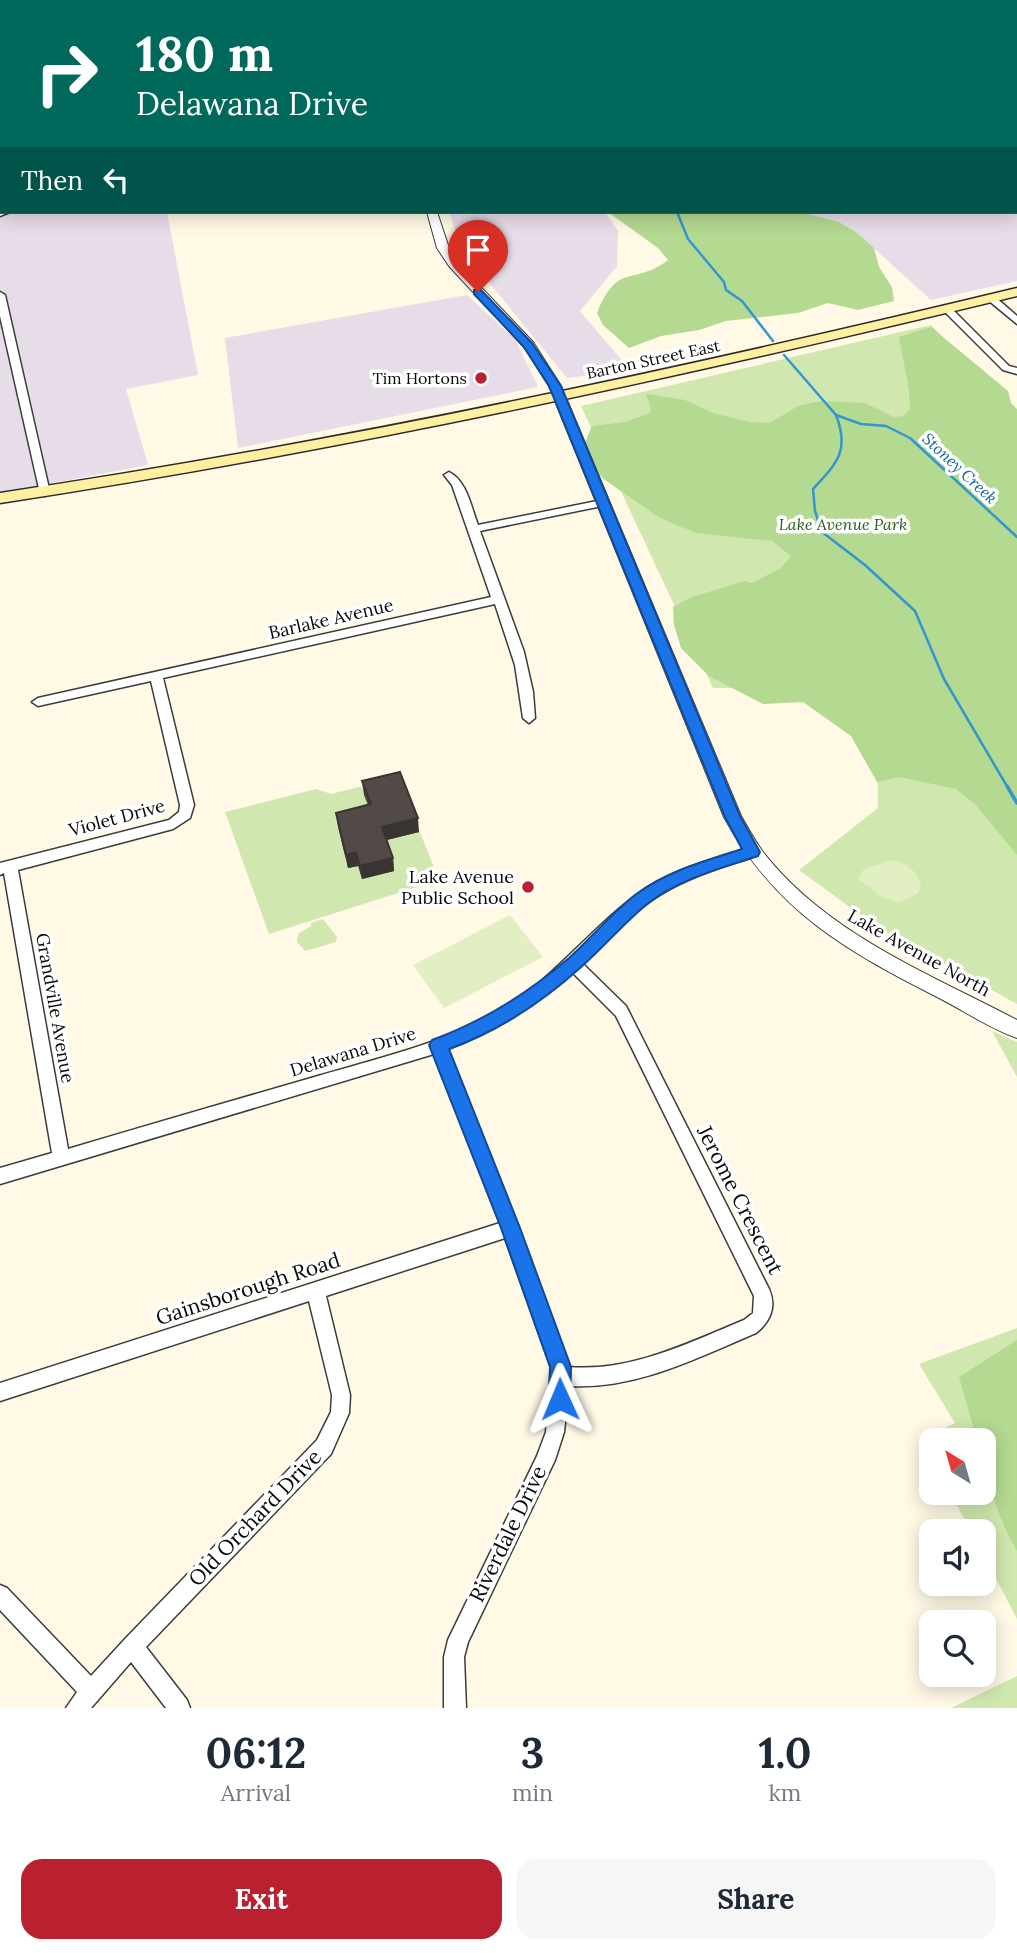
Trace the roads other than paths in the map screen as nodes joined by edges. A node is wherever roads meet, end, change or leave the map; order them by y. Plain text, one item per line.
1 (433, 214) edge
2 (1017, 292) edge
3 (0, 295) edge
4 (991, 298) junction
5 (947, 309) junction
6 (1017, 321) edge
7 (1017, 371) edge
8 (560, 397) junction
9 (449, 475) dead end
10 (45, 493) junction
11 (0, 498) edge
12 (602, 503) junction
13 (0, 508) edge
14 (474, 529) junction
15 (498, 599) junction
16 (156, 676) junction
17 (38, 702) dead end
18 (529, 718) dead end
19 (752, 852) junction
20 (5, 868) edge
21 (573, 964) junction
22 (1017, 1030) edge
23 (438, 1045) junction
24 (61, 1157) junction
25 (0, 1176) edge
26 (510, 1228) junction
27 (316, 1292) junction
28 (561, 1376) junction
29 (0, 1392) edge
30 (0, 1595) edge
31 (132, 1646) junction
32 (91, 1691) junction
33 (77, 1708) edge
34 (179, 1708) edge
35 (455, 1708) edge

1 - 8 street, Lake Avenue North
2 - 4 main road, Barton Street East
3 - 10 street
4 - 5 main road, Barton Street East
4 - 6 street
5 - 7 street
5 - 8 main road, Barton Street East
8 - 10 main road, Barton Street East
8 - 12 street, Lake Avenue North
9 - 14 street
10 - 11 main road, Barton Street East
10 - 13 main road, Barton Street East
12 - 14 street
12 - 19 street, Lake Avenue North
14 - 15 street
15 - 16 street, Barlake Avenue
15 - 18 street
16 - 17 street, Barlake Avenue
16 - 20 street, Violet Drive
19 - 21 street, Delawana Drive
19 - 22 street, Lake Avenue North
20 - 24 street, Grandville Avenue
21 - 23 street, Delawana Drive
21 - 28 street, Jerome Crescent
23 - 24 street, Delawana Drive
23 - 26 street, Riverdale Drive
24 - 25 street, Delawana Drive
26 - 27 street, Gainsborough Road
26 - 28 street, Riverdale Drive
27 - 29 street, Gainsborough Road
27 - 31 street, Old Orchard Drive
28 - 35 street, Riverdale Drive
30 - 32 street
31 - 32 street, Old Orchard Drive
31 - 34 street
32 - 33 street, Old Orchard Drive

